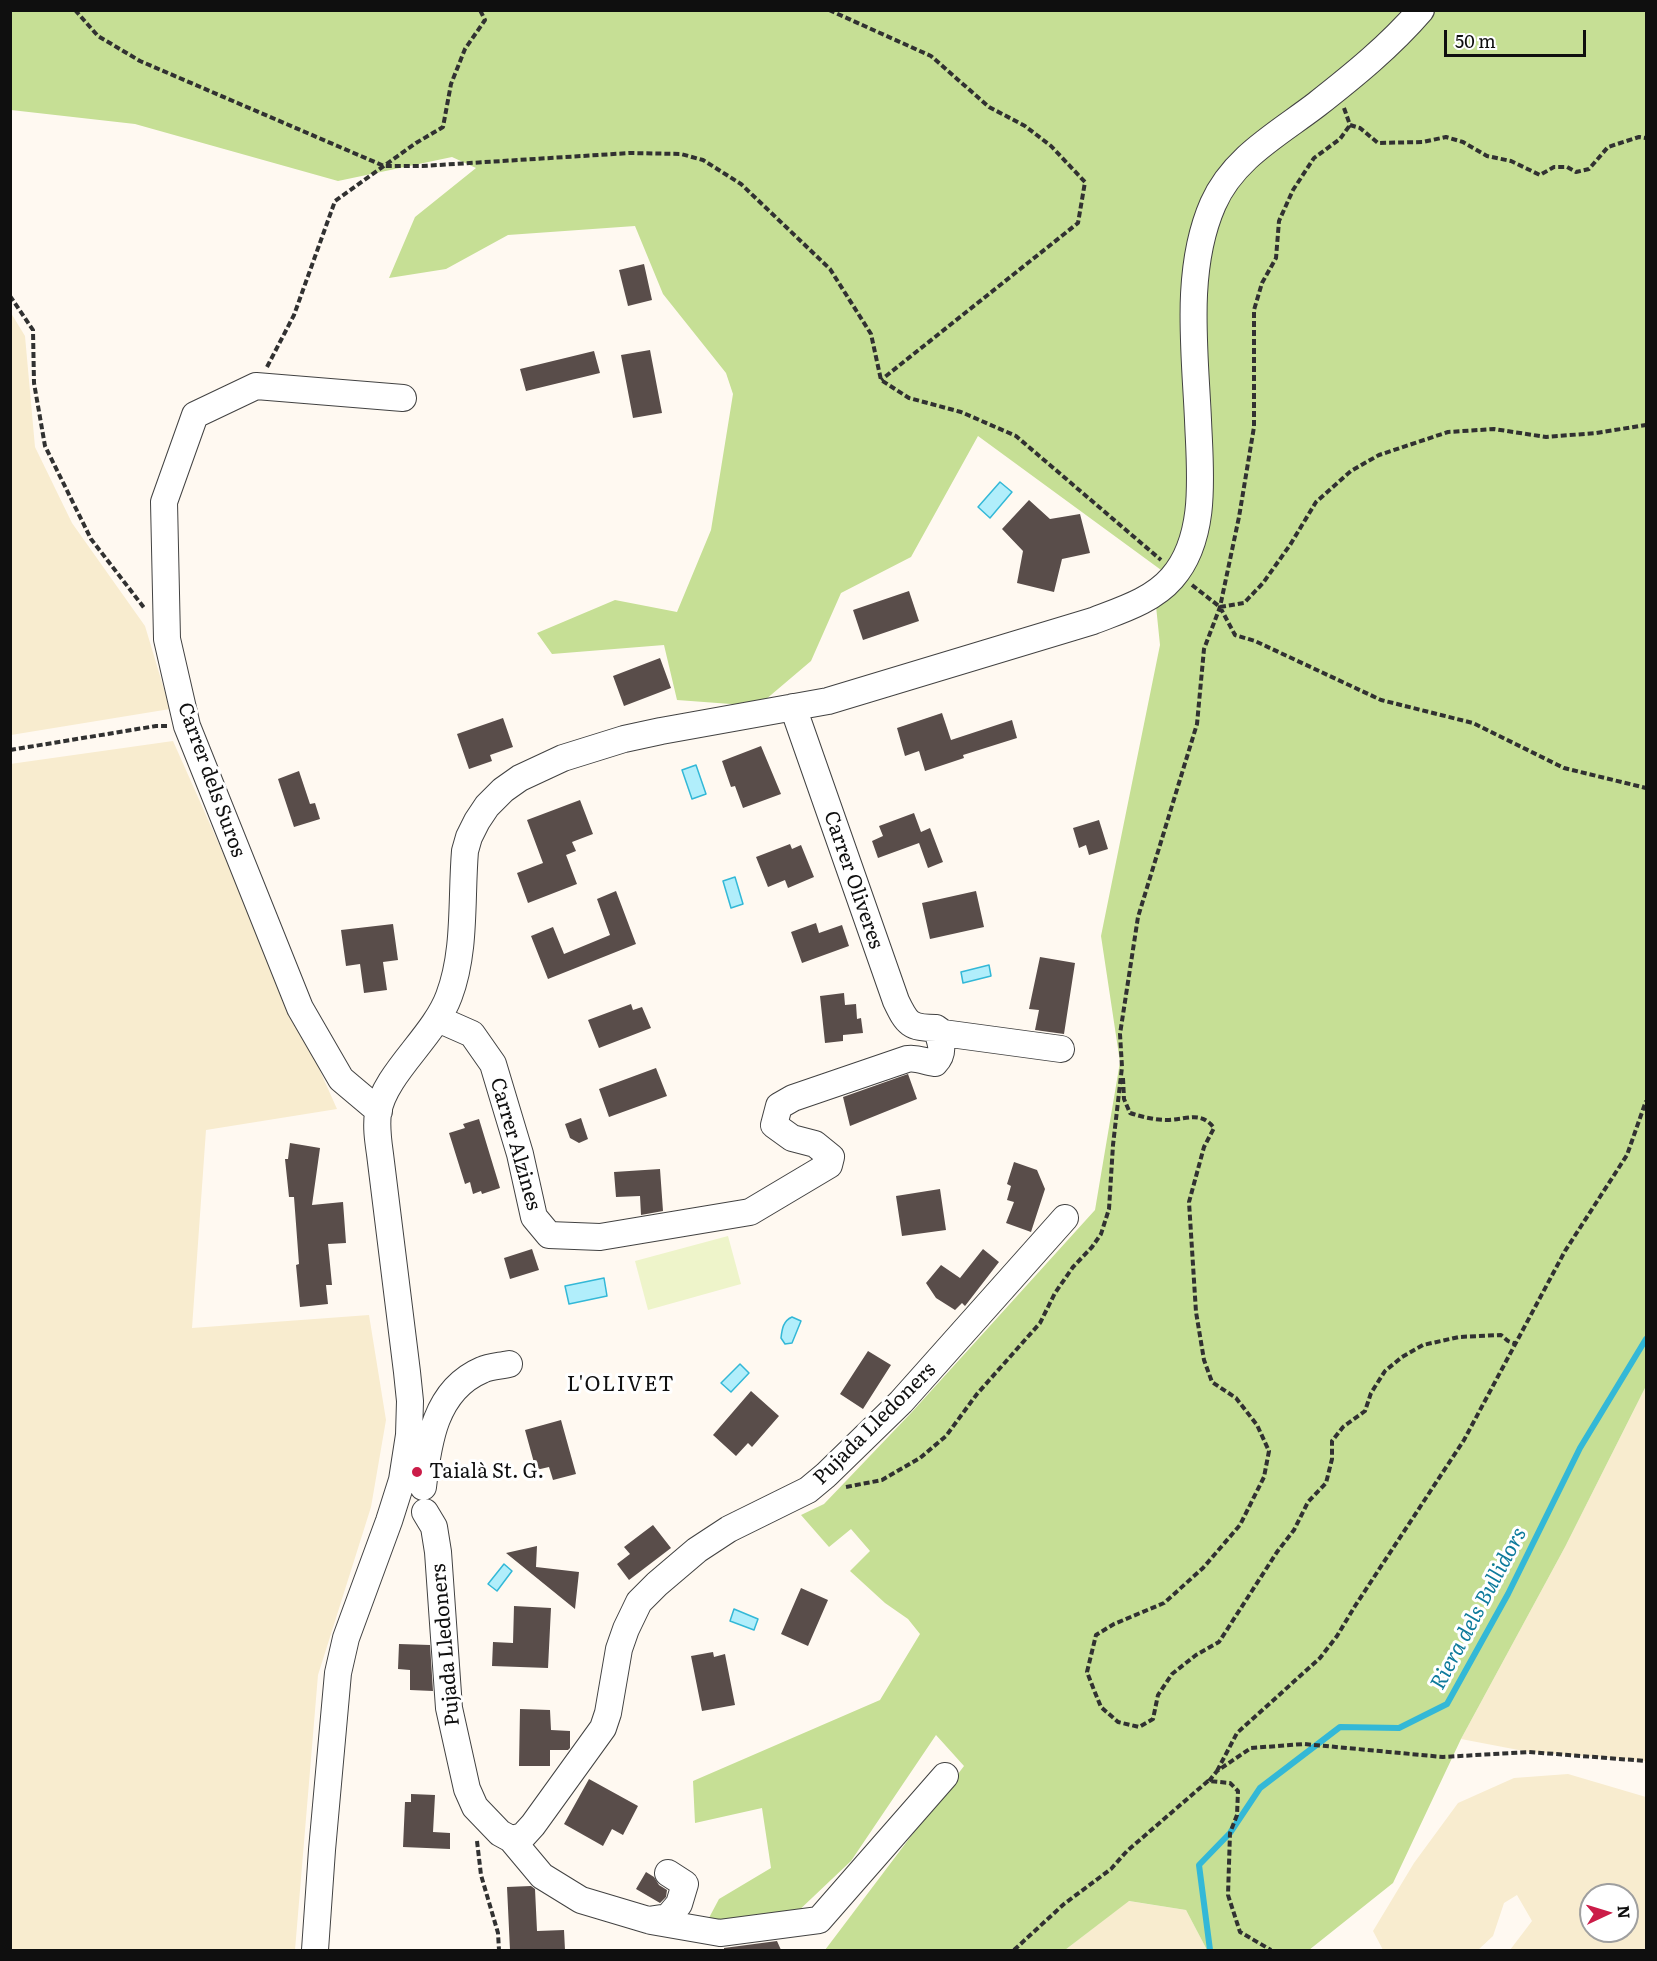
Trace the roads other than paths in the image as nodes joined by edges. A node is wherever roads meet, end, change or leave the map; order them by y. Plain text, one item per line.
1 (1420, 10) edge
2 (403, 398) dead end
3 (794, 707) junction
4 (438, 1019) junction
5 (936, 1028) junction
6 (1061, 1049) dead end
7 (379, 1112) junction
8 (1065, 1218) dead end
9 (509, 1364) dead end
10 (417, 1493) junction
11 (389, 1521) junction
12 (945, 1776) dead end
13 (511, 1839) junction
14 (668, 1873) dead end
15 (648, 1920) junction
16 (315, 1950) edge

1 - 3 street
2 - 7 street, Carrer dels Suros
3 - 4 street
3 - 5 street, Carrer Oliveres
4 - 5 street, Carrer Alzines
4 - 7 street
5 - 6 street
7 - 10 street
8 - 13 street, Pujada Lledoners
9 - 10 street
10 - 11 street
10 - 11 street
10 - 13 street, Pujada Lledoners
11 - 16 street
12 - 15 street
13 - 15 street
14 - 15 street

